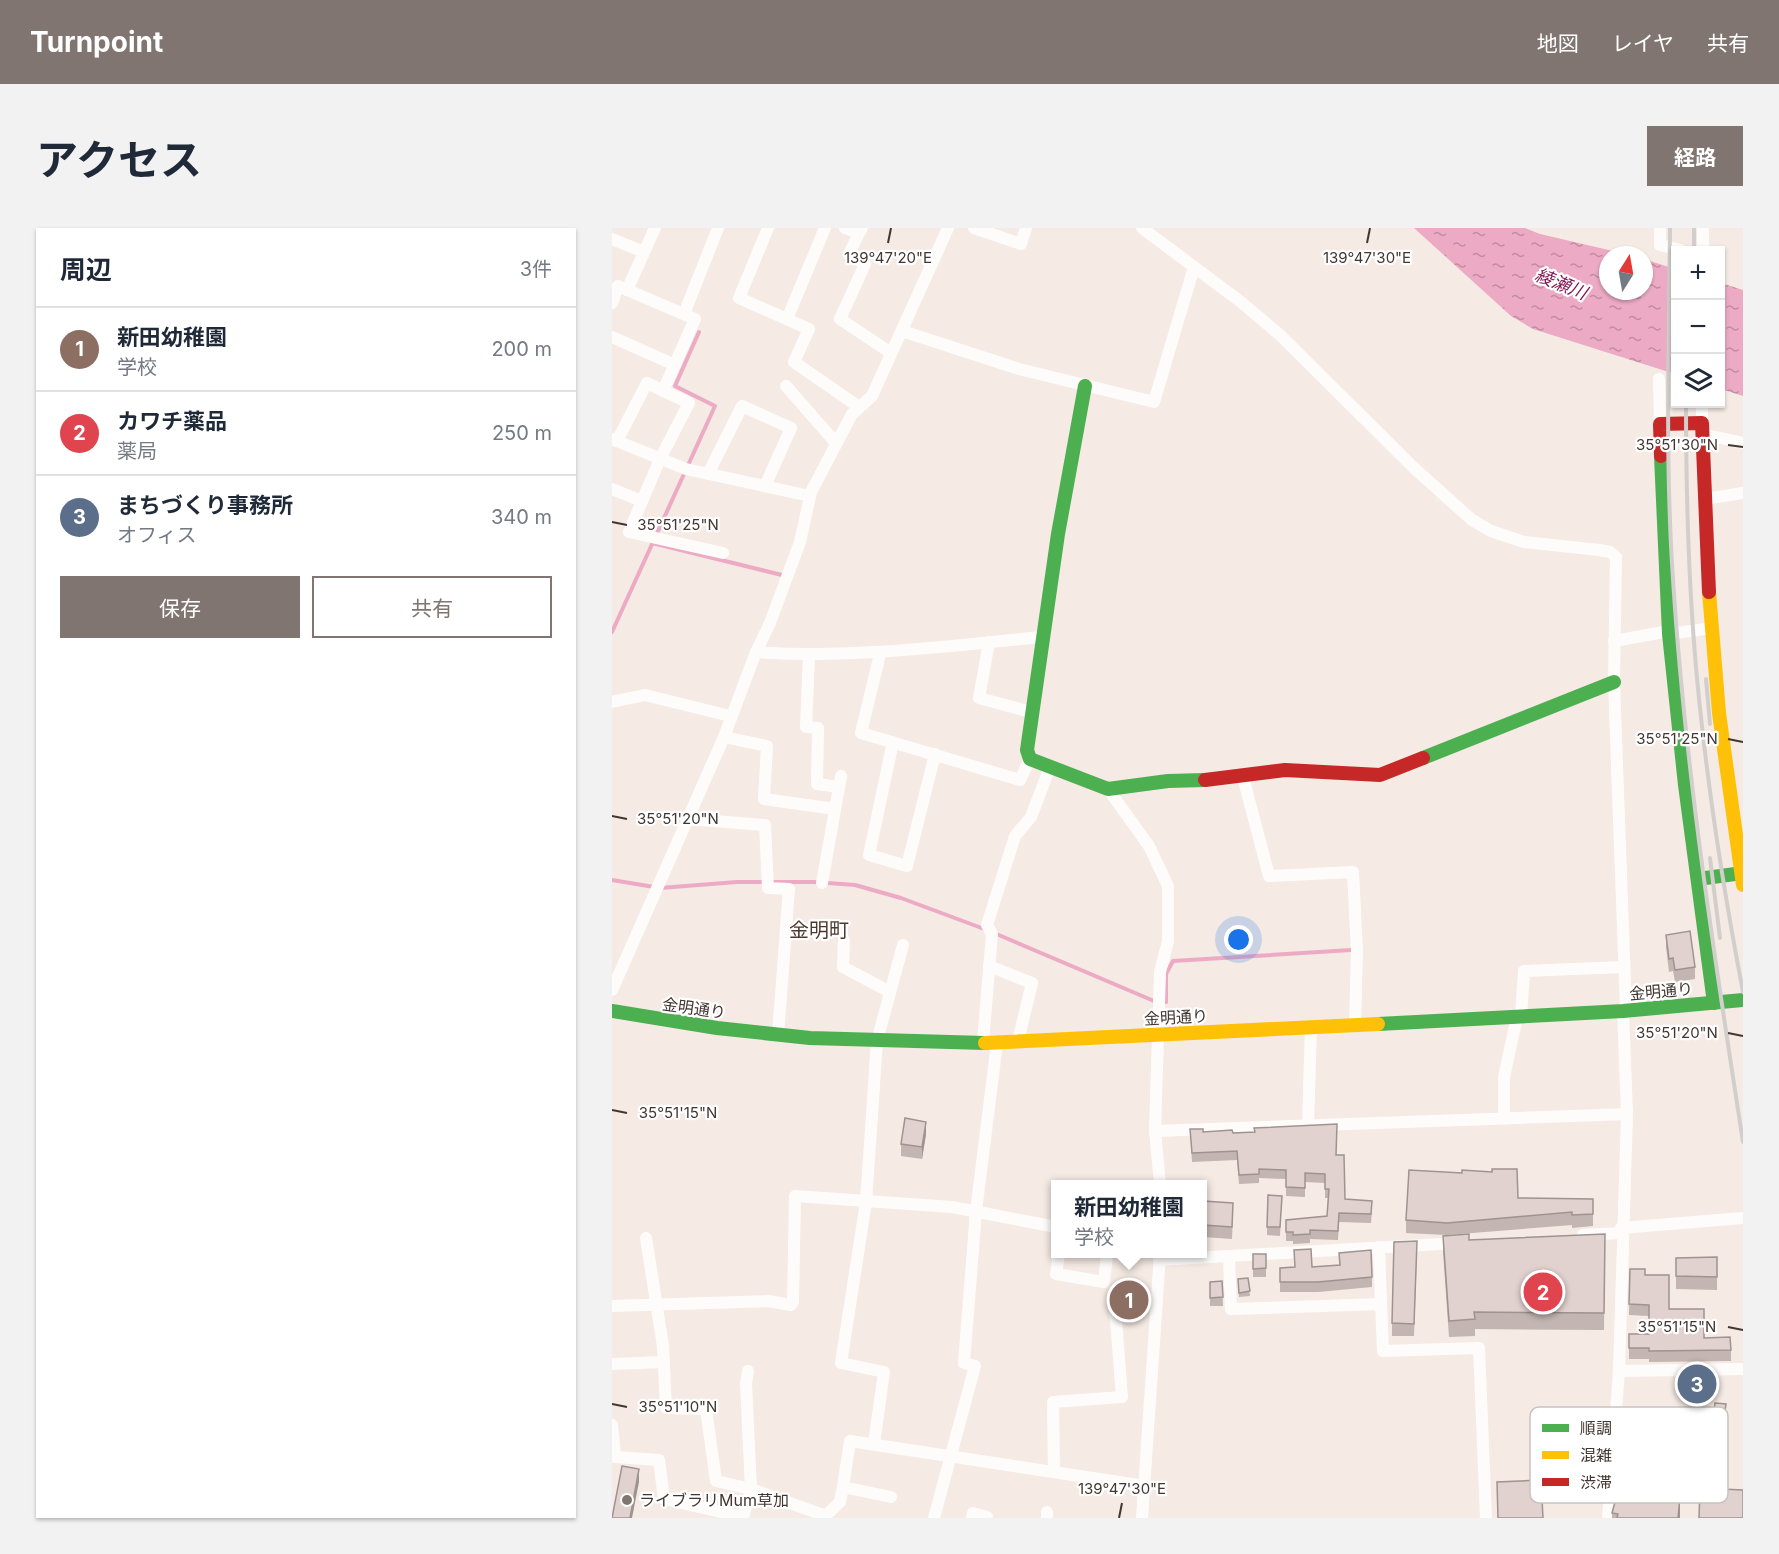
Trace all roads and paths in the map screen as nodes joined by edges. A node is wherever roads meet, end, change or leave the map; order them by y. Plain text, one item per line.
1 (655, 228) edge
2 (718, 228) edge
3 (768, 228) edge
4 (825, 228) edge
5 (845, 228) edge
6 (948, 228) edge
7 (974, 228) edge
8 (1026, 228) edge
9 (1142, 228) edge
10 (1660, 228) edge
11 (1703, 228) edge
12 (860, 231) edge
13 (612, 239) edge
14 (1703, 246) edge
15 (1671, 248) edge
16 (644, 252) junction
17 (1194, 267) junction
18 (627, 290) junction
19 (612, 303) edge
20 (684, 314) junction
21 (787, 319) junction
22 (902, 331) junction
23 (612, 337) edge
24 (891, 353) junction
25 (675, 365) junction
26 (1659, 379) dead end
27 (786, 386) dead end
28 (1085, 386) junction
29 (663, 391) junction
30 (859, 407) junction
31 (1702, 408) edge
32 (1660, 424) junction
33 (1702, 429) junction
34 (615, 440) edge
35 (836, 443) junction
36 (1743, 443) edge
37 (660, 459) junction
38 (708, 474) junction
39 (765, 486) junction
40 (612, 489) edge
41 (1743, 493) edge
42 (810, 496) junction
43 (1704, 499) junction
44 (642, 501) junction
45 (723, 553) dead end
46 (1712, 628) junction
47 (1669, 632) junction
48 (1042, 637) junction
49 (1614, 641) junction
50 (988, 642) junction
51 (756, 652) junction
52 (880, 654) junction
53 (809, 656) junction
54 (1614, 682) junction
55 (612, 702) edge
56 (1031, 712) junction
57 (730, 716) junction
58 (724, 737) junction
59 (893, 742) junction
60 (935, 754) junction
61 (1030, 759) junction
62 (1050, 767) junction
63 (1243, 777) junction
64 (1108, 789) junction
65 (835, 808) junction
66 (688, 819) junction
67 (1742, 877) edge
68 (1698, 879) junction
69 (822, 883) dead end
70 (844, 940) dead end
71 (903, 945) dead end
72 (989, 966) junction
73 (1624, 967) junction
74 (612, 990) edge
75 (890, 992) junction
76 (1743, 1000) edge
77 (1714, 1003) junction
78 (612, 1011) edge
79 (1624, 1011) junction
80 (1519, 1016) junction
81 (1355, 1025) junction
82 (1311, 1027) junction
83 (1158, 1034) junction
84 (778, 1035) junction
85 (877, 1041) junction
86 (1018, 1041) junction
87 (990, 1043) junction
88 (1627, 1114) junction
89 (1504, 1118) junction
90 (1308, 1125) junction
91 (1155, 1131) junction
92 (1160, 1180) edge
93 (866, 1202) junction
94 (976, 1211) junction
95 (1743, 1218) edge
96 (1051, 1226) edge
97 (1621, 1230) junction
98 (1575, 1236) edge
99 (646, 1238) dead end
100 (1471, 1242) edge
101 (1379, 1247) junction
102 (1207, 1256) edge
103 (1229, 1256) junction
104 (1058, 1258) edge
105 (1107, 1258) edge
106 (1160, 1258) edge
107 (1114, 1294) dead end
108 (656, 1304) junction
109 (1381, 1304) junction
110 (612, 1306) edge
111 (664, 1362) junction
112 (612, 1364) edge
113 (1743, 1369) edge
114 (748, 1371) dead end
115 (1618, 1371) junction
116 (1616, 1407) edge
117 (612, 1425) edge
118 (874, 1444) junction
119 (951, 1456) junction
120 (1054, 1472) junction
121 (1145, 1486) junction
122 (843, 1487) junction
123 (751, 1489) junction
124 (891, 1497) dead end
125 (1609, 1503) edge
126 (823, 1517) edge
127 (987, 1517) edge
128 (934, 1518) edge
129 (972, 1518) edge
130 (1142, 1518) edge
131 (1486, 1518) edge
132 (1608, 1518) edge

1 - 16 street
2 - 20 street
3 - 21 street
4 - 21 street
5 - 12 street
6 - 22 street
7 - 8 street
9 - 17 street
10 - 15 street
11 - 14 street
12 - 24 street
13 - 16 street
16 - 18 street
17 - 28 street
17 - 49 street
18 - 19 street
18 - 20 street
20 - 25 street
21 - 30 street
22 - 24 street
22 - 28 street
23 - 25 street
24 - 30 street
25 - 29 street
26 - 32 street
27 - 35 street
28 - 48 street
29 - 34 street
29 - 37 street
30 - 35 street
31 - 33 street
32 - 33 street
32 - 47 street
33 - 36 street
33 - 43 street
34 - 37 street
35 - 42 street
37 - 38 street
37 - 44 street
38 - 39 street
38 - 39 street
39 - 42 street
40 - 44 street
41 - 43 street
42 - 51 street
43 - 46 street
44 - 45 street
46 - 47 street
46 - 67 street
47 - 49 street
47 - 68 street
48 - 50 street
48 - 56 street
49 - 54 street
50 - 52 street
50 - 56 street
51 - 53 street
51 - 57 street
52 - 53 street
52 - 59 street
53 - 65 street
54 - 63 street
54 - 73 street
55 - 57 street
56 - 61 street
57 - 58 street
58 - 65 street
58 - 66 street
59 - 60 street
59 - 60 street
60 - 61 street
61 - 62 street
62 - 64 street
62 - 72 street
63 - 64 street
63 - 81 street
64 - 83 street
65 - 69 street
66 - 74 street
66 - 84 street
67 - 68 street
68 - 77 street
70 - 75 street
71 - 75 street
72 - 86 street
72 - 87 street
73 - 79 street
73 - 80 street
75 - 85 street
76 - 77 street, 金明通り
77 - 79 street, 金明通り
78 - 84 street, 金明通り
79 - 80 street, 金明通り
79 - 88 street
80 - 81 street, 金明通り
80 - 89 street
81 - 82 street, 金明通り
82 - 83 street, 金明通り
82 - 90 street
83 - 86 street, 金明通り
83 - 91 street
84 - 85 street, 金明通り
85 - 87 street, 金明通り
85 - 93 street
86 - 87 street, 金明通り
87 - 94 street
88 - 89 street
88 - 97 street
89 - 90 street
90 - 91 street
91 - 92 street
93 - 94 street
93 - 108 street
93 - 118 street
94 - 96 street
94 - 119 street
95 - 97 street
97 - 98 street
97 - 115 street
99 - 108 street
100 - 101 street
101 - 103 street
101 - 109 street
102 - 103 street
103 - 109 street
104 - 105 street
106 - 121 street
107 - 120 street
108 - 110 street
108 - 111 street
109 - 131 street
111 - 112 street
111 - 123 street
113 - 115 street
114 - 123 street
115 - 116 street
117 - 123 street
118 - 119 street
118 - 122 street
119 - 120 street
119 - 128 street
120 - 121 street
121 - 130 street
122 - 124 street
122 - 126 street
123 - 126 street
125 - 132 street
127 - 129 street

